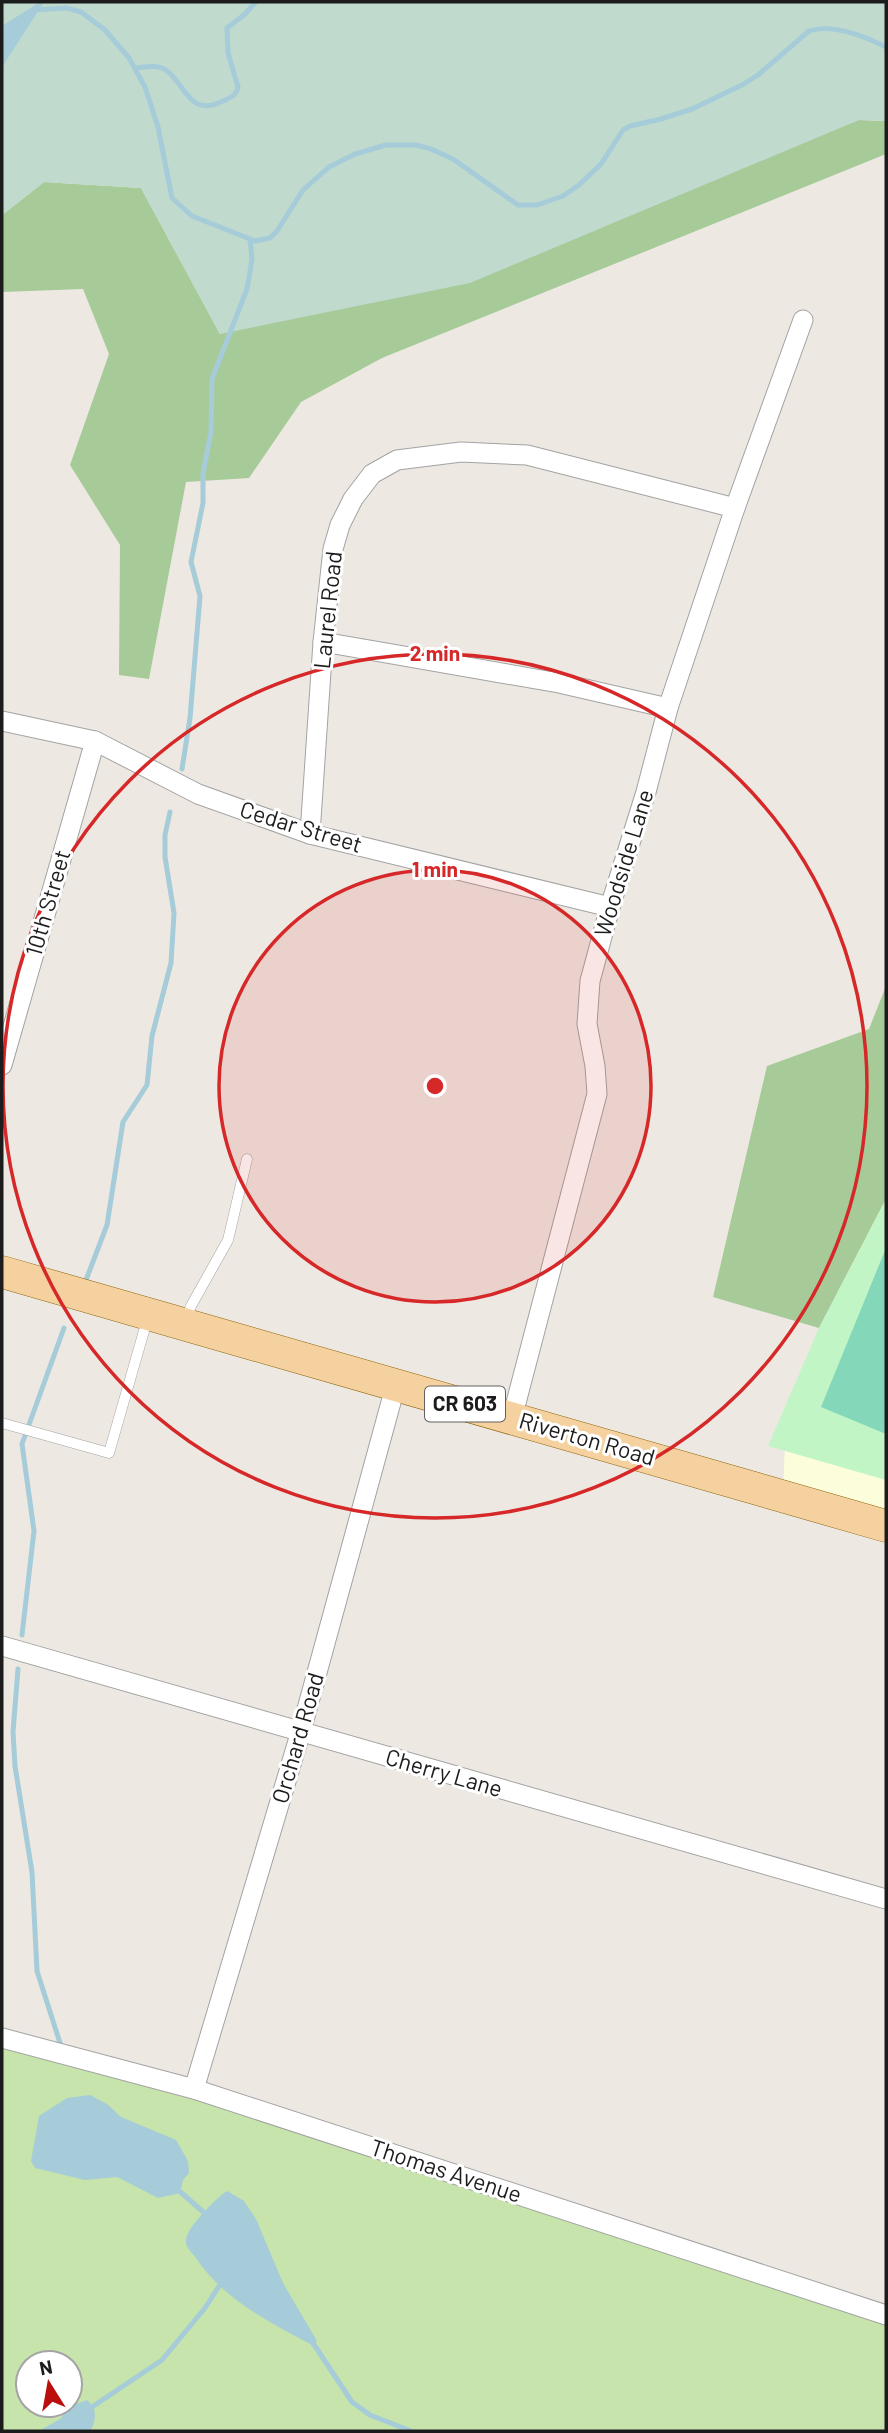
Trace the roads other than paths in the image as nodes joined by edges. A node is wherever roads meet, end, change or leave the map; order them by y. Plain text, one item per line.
1 (803, 320) dead end
2 (735, 508) junction
3 (323, 642) junction
4 (668, 708) junction
5 (2, 721) edge
6 (95, 741) junction
7 (310, 834) junction
8 (610, 907) junction
9 (2, 1065) edge
10 (247, 1159) dead end
11 (2, 1272) edge
12 (149, 1313) junction
13 (185, 1324) junction
14 (396, 1384) junction
15 (512, 1418) junction
16 (2, 1423) edge
17 (886, 1526) edge
18 (2, 1646) edge
19 (301, 1731) junction
20 (886, 1899) edge
21 (2, 2038) edge
22 (194, 2089) junction
23 (886, 2315) edge

1 - 2 street, Woodside Lane
2 - 3 street, Laurel Road
2 - 4 street, Woodside Lane
3 - 4 street
3 - 7 street, Laurel Road
4 - 8 street, Woodside Lane
5 - 6 street, Cedar Street
6 - 7 street, Cedar Street
6 - 9 street, 10th Street
7 - 8 street, Cedar Street
8 - 15 street, Woodside Lane
10 - 13 lane
11 - 12 main road, Riverton Road / CR 603
12 - 13 main road, Riverton Road / CR 603
12 - 16 lane
13 - 14 main road, Riverton Road / CR 603
14 - 15 main road, Riverton Road / CR 603
14 - 19 street, Orchard Road
15 - 17 main road, Riverton Road / CR 603
18 - 19 street, Cherry Lane
19 - 20 street, Cherry Lane
19 - 22 street, Orchard Road
21 - 22 street, Thomas Avenue
22 - 23 street, Thomas Avenue

